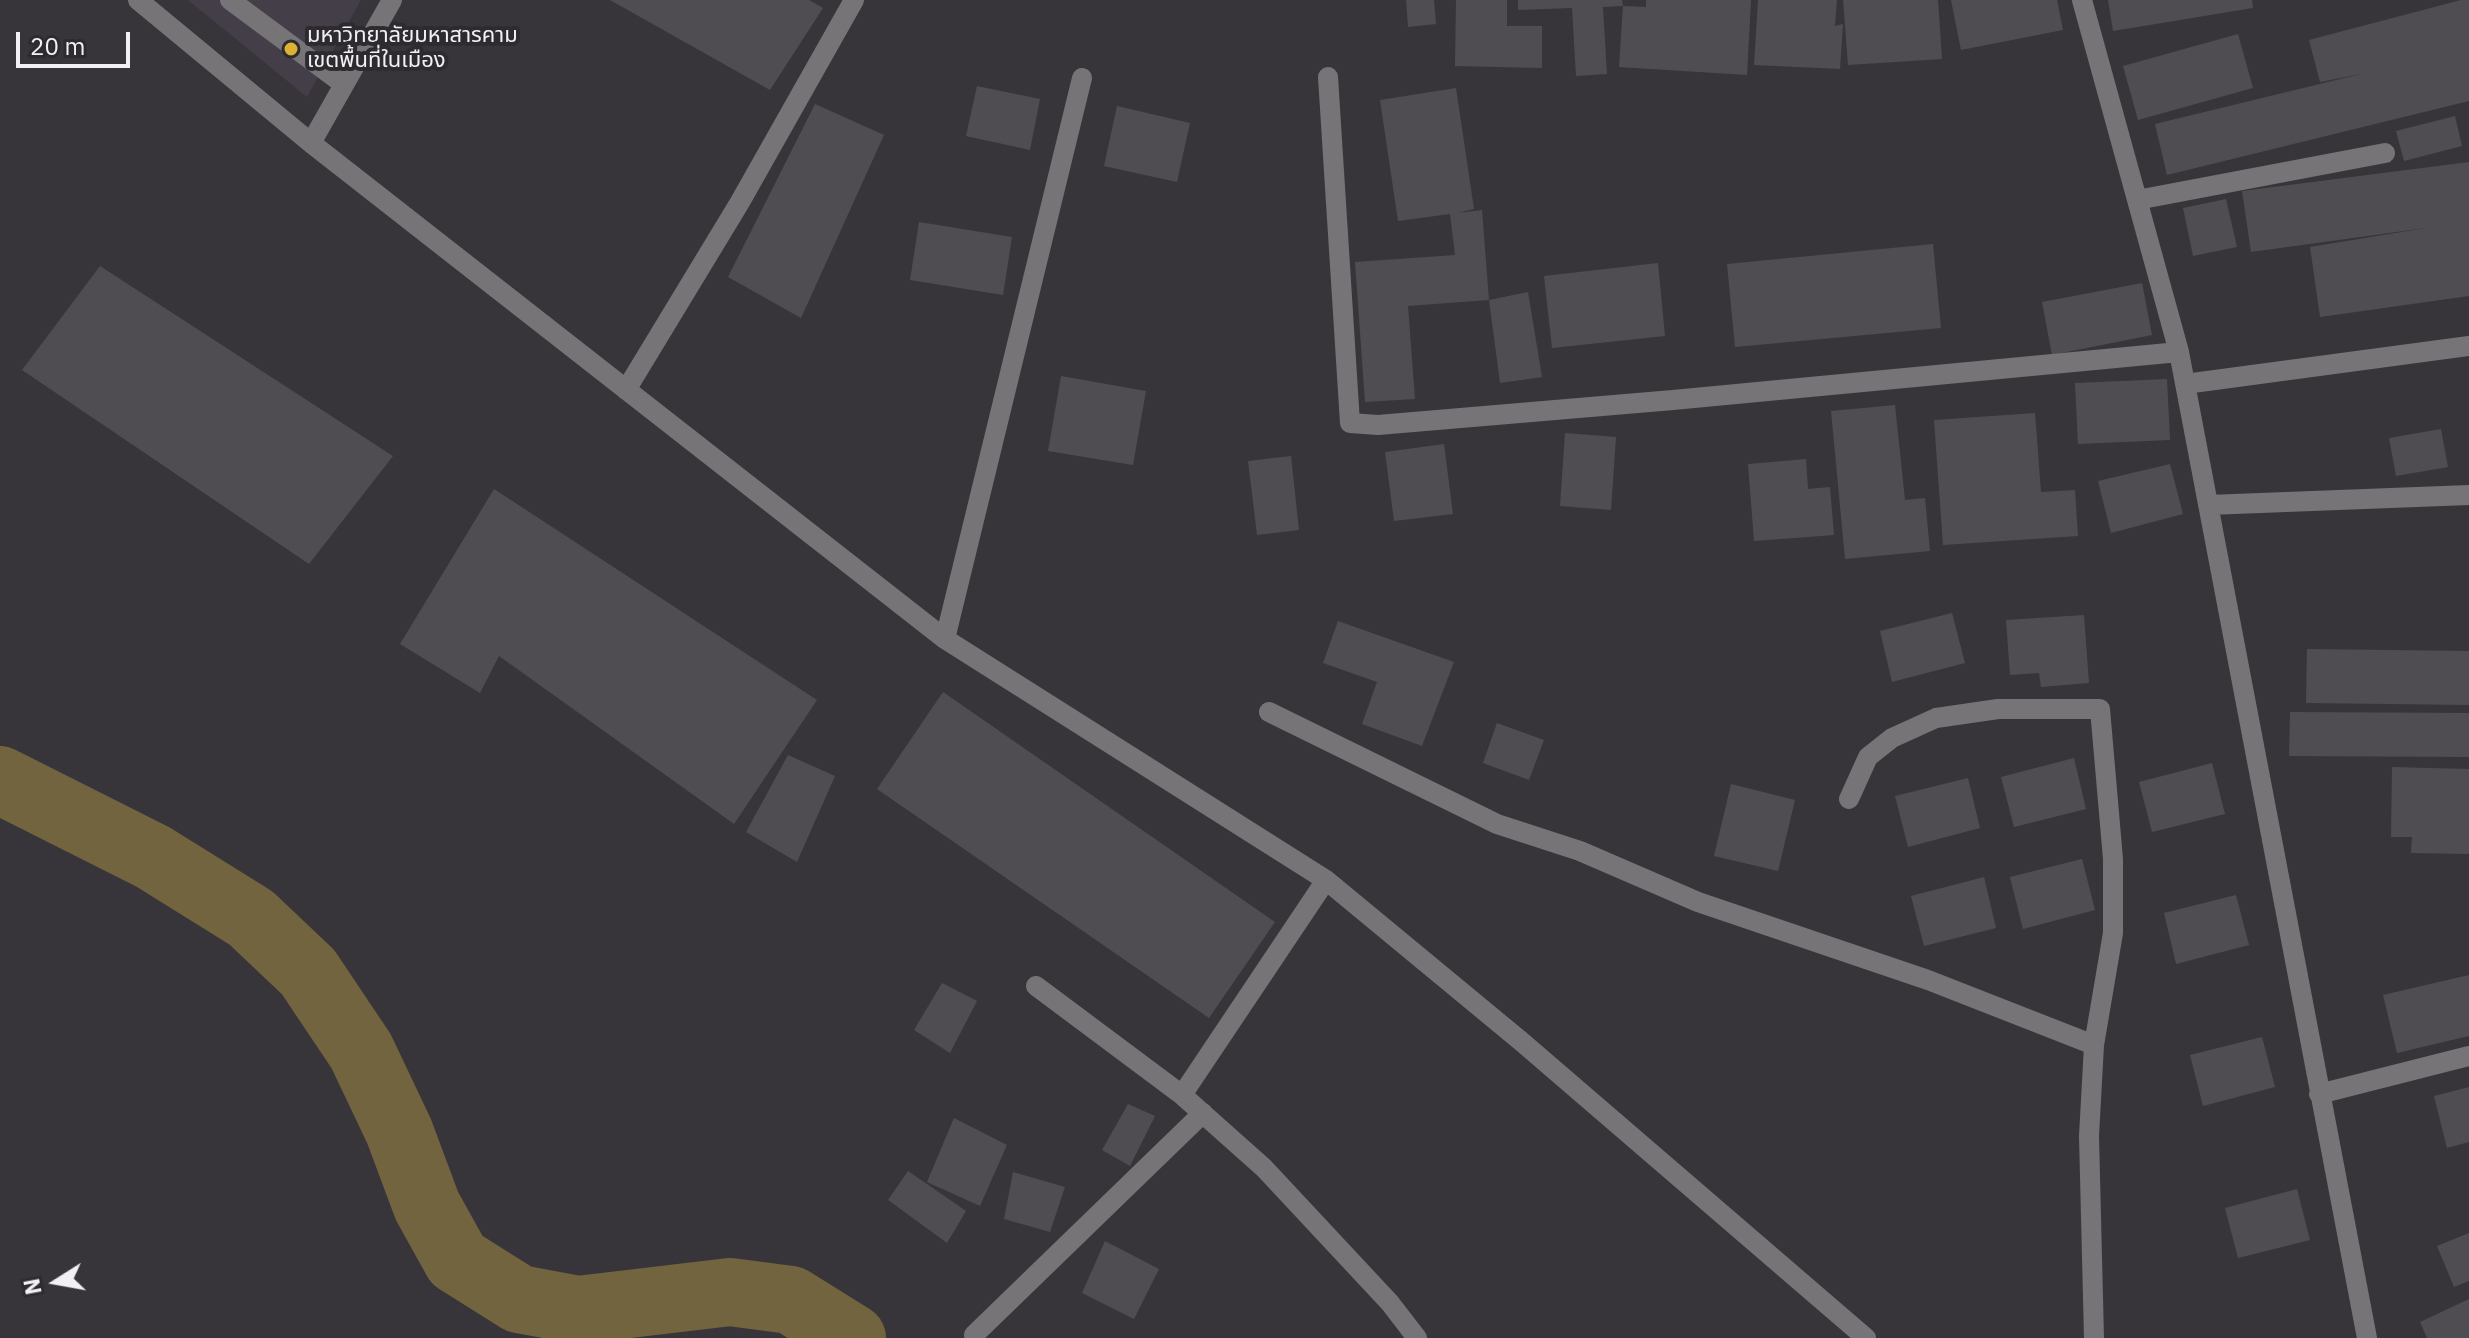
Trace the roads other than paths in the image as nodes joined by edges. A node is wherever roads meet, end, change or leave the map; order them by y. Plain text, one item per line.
1 (138, 0) edge
2 (230, 0) edge
3 (392, 0) edge
4 (854, 0) edge
5 (2082, 0) edge
6 (1328, 77) dead end
7 (1082, 78) dead end
8 (342, 83) junction
9 (311, 143) junction
10 (2385, 153) dead end
11 (2137, 200) junction
12 (2469, 346) edge
13 (2179, 352) junction
14 (2185, 384) junction
15 (626, 390) junction
16 (2469, 495) edge
17 (2208, 505) junction
18 (945, 639) junction
19 (1269, 712) dead end
20 (1849, 799) dead end
21 (1326, 880) junction
22 (1036, 986) dead end
23 (2094, 1045) junction
24 (2469, 1056) edge
25 (2319, 1094) junction
26 (1182, 1095) junction
27 (1203, 1113) junction
28 (974, 1335) dead end
29 (1417, 1338) edge
30 (1866, 1338) edge
31 (2094, 1338) edge
32 (2367, 1338) edge

1 - 9 street
2 - 8 street
3 - 8 street
4 - 15 street
5 - 11 street
6 - 13 street
7 - 18 street
8 - 9 street
9 - 15 street
10 - 11 street
11 - 13 street
12 - 14 street
13 - 14 street
14 - 17 street
15 - 18 street
16 - 17 street
17 - 25 street
18 - 21 street
19 - 23 street
20 - 23 street
21 - 26 street
21 - 30 street
22 - 26 street
23 - 31 street
24 - 25 street
25 - 32 street
26 - 27 street
27 - 28 street
27 - 29 street

